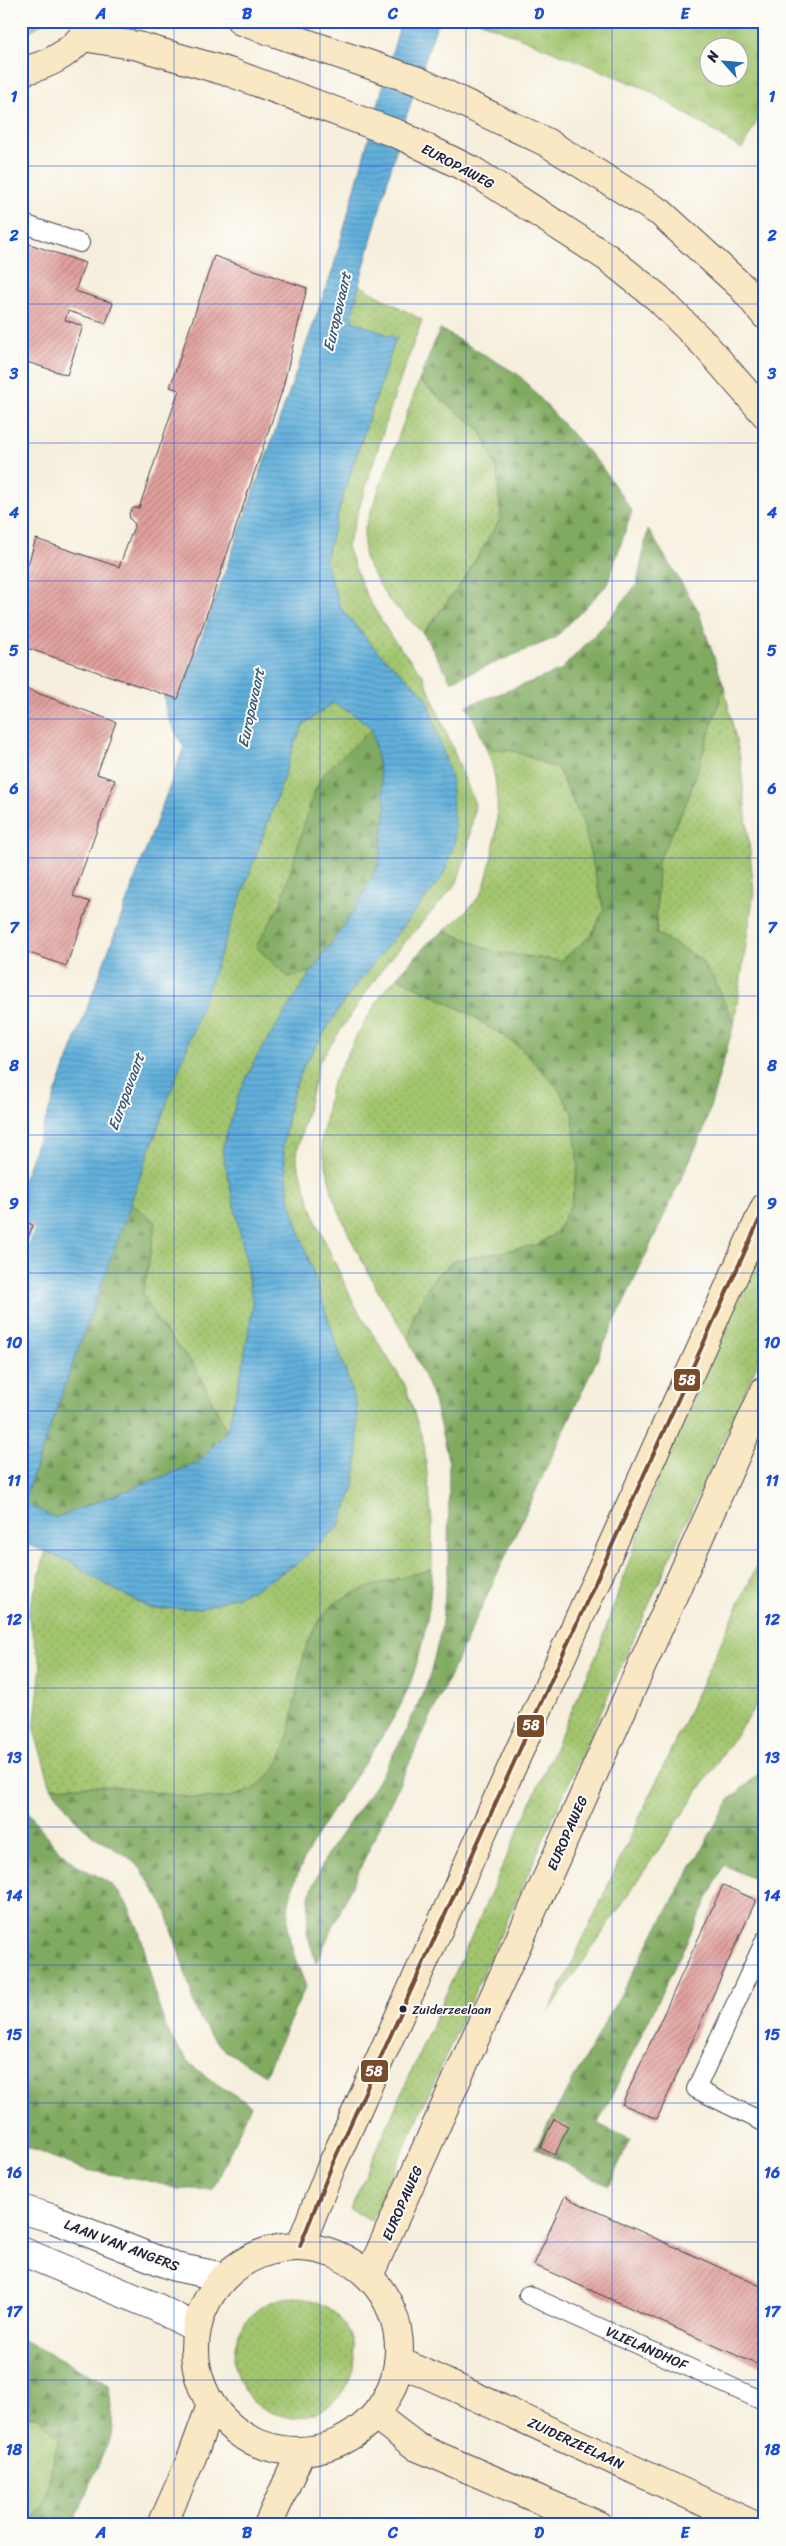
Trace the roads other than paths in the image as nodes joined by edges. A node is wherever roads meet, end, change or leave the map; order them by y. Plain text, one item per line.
1 (241, 21) edge
2 (88, 29) edge
3 (21, 71) edge
4 (21, 223) edge
5 (80, 243) dead end
6 (765, 315) edge
7 (765, 414) edge
8 (765, 1207) edge
9 (765, 1390) edge
10 (765, 1940) edge
11 (765, 2123) edge
12 (21, 2209) edge
13 (300, 2246) junction
14 (21, 2251) edge
15 (224, 2276) junction
16 (369, 2276) junction
17 (528, 2295) dead end
18 (196, 2328) junction
19 (398, 2361) junction
20 (765, 2402) edge
21 (211, 2405) junction
22 (375, 2415) junction
23 (301, 2452) junction
24 (162, 2525) edge
25 (268, 2525) edge
26 (598, 2525) edge
27 (754, 2525) edge

1 - 6 main road
2 - 3 main road
2 - 7 main road, EUROPAWEG
4 - 5 lane
8 - 13 main road
9 - 16 main road, EUROPAWEG
10 - 11 lane
12 - 15 street, LAAN VAN ANGERS
13 - 15 main road
13 - 16 main road
14 - 18 street
15 - 18 main road
16 - 19 main road
17 - 20 lane, VLIELANDHOF
18 - 21 main road
19 - 22 main road
19 - 27 main road, ZUIDERZEELAAN
21 - 23 main road
21 - 24 main road
22 - 23 main road
22 - 26 main road
23 - 25 main road

